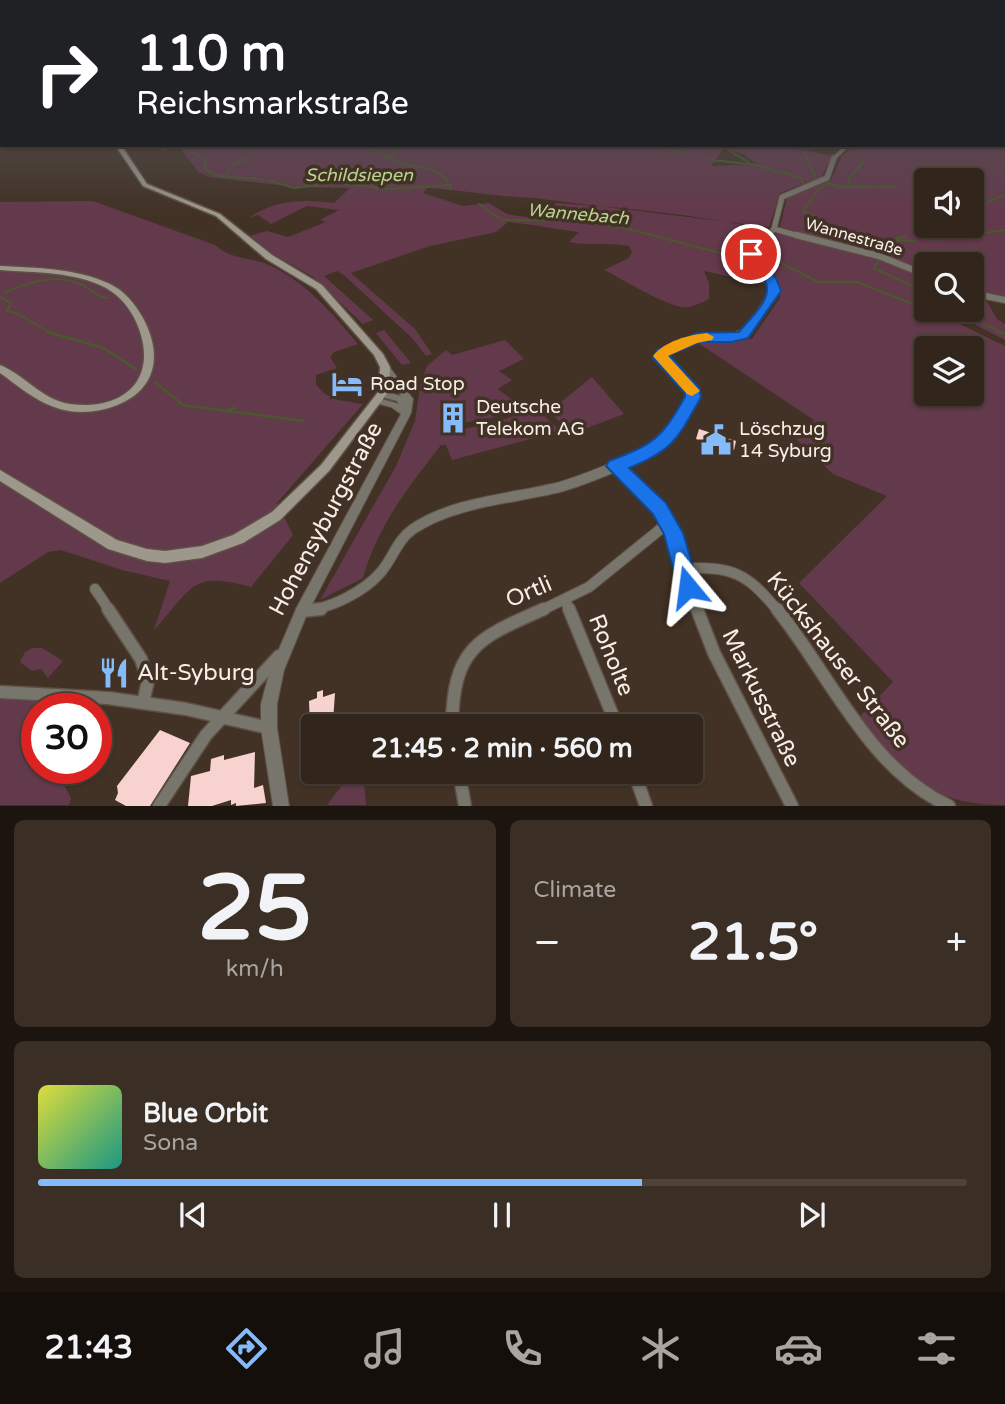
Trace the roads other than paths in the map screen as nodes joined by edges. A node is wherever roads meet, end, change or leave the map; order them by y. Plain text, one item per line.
1 (119, 147) edge
2 (846, 147) edge
3 (774, 229) junction
4 (0, 268) edge
5 (914, 270) edge
6 (984, 296) edge
7 (1005, 300) edge
8 (385, 367) junction
9 (0, 368) edge
10 (380, 398) junction
11 (407, 410) junction
12 (615, 466) junction
13 (0, 475) edge
14 (668, 523) junction
15 (683, 568) junction
16 (95, 589) dead end
17 (565, 600) junction
18 (302, 611) junction
19 (283, 652) junction
20 (0, 692) edge
21 (143, 703) junction
22 (452, 714) edge
23 (613, 714) edge
24 (220, 718) junction
25 (269, 728) junction
26 (461, 784) edge
27 (638, 784) edge
28 (159, 806) edge
29 (281, 806) edge
30 (465, 806) edge
31 (646, 806) edge
32 (792, 806) edge
33 (949, 806) edge

1 - 8 main road
2 - 3 street
3 - 5 street, Wannestraße
3 - 12 street
4 - 9 main road
6 - 7 street
8 - 10 main road
8 - 11 street
10 - 11 street
10 - 13 main road, Hohensyburgstraße
11 - 18 street, Hohensyburgstraße
12 - 14 street, Markusstraße
12 - 18 street
14 - 15 street, Markusstraße
14 - 17 street, Ortli
15 - 32 street, Markusstraße
15 - 33 street, Kückshauser Straße
16 - 21 street
17 - 22 street, Ortli
17 - 23 street, Roholte
18 - 19 street, Hohensyburgstraße
19 - 24 street, Hohensyburgstraße
19 - 25 street, Hohensyburgstraße
20 - 21 street
21 - 24 street
24 - 25 street
24 - 28 street, Hohensyburgstraße
25 - 29 street, Hohensyburgstraße
26 - 30 street
27 - 31 street

